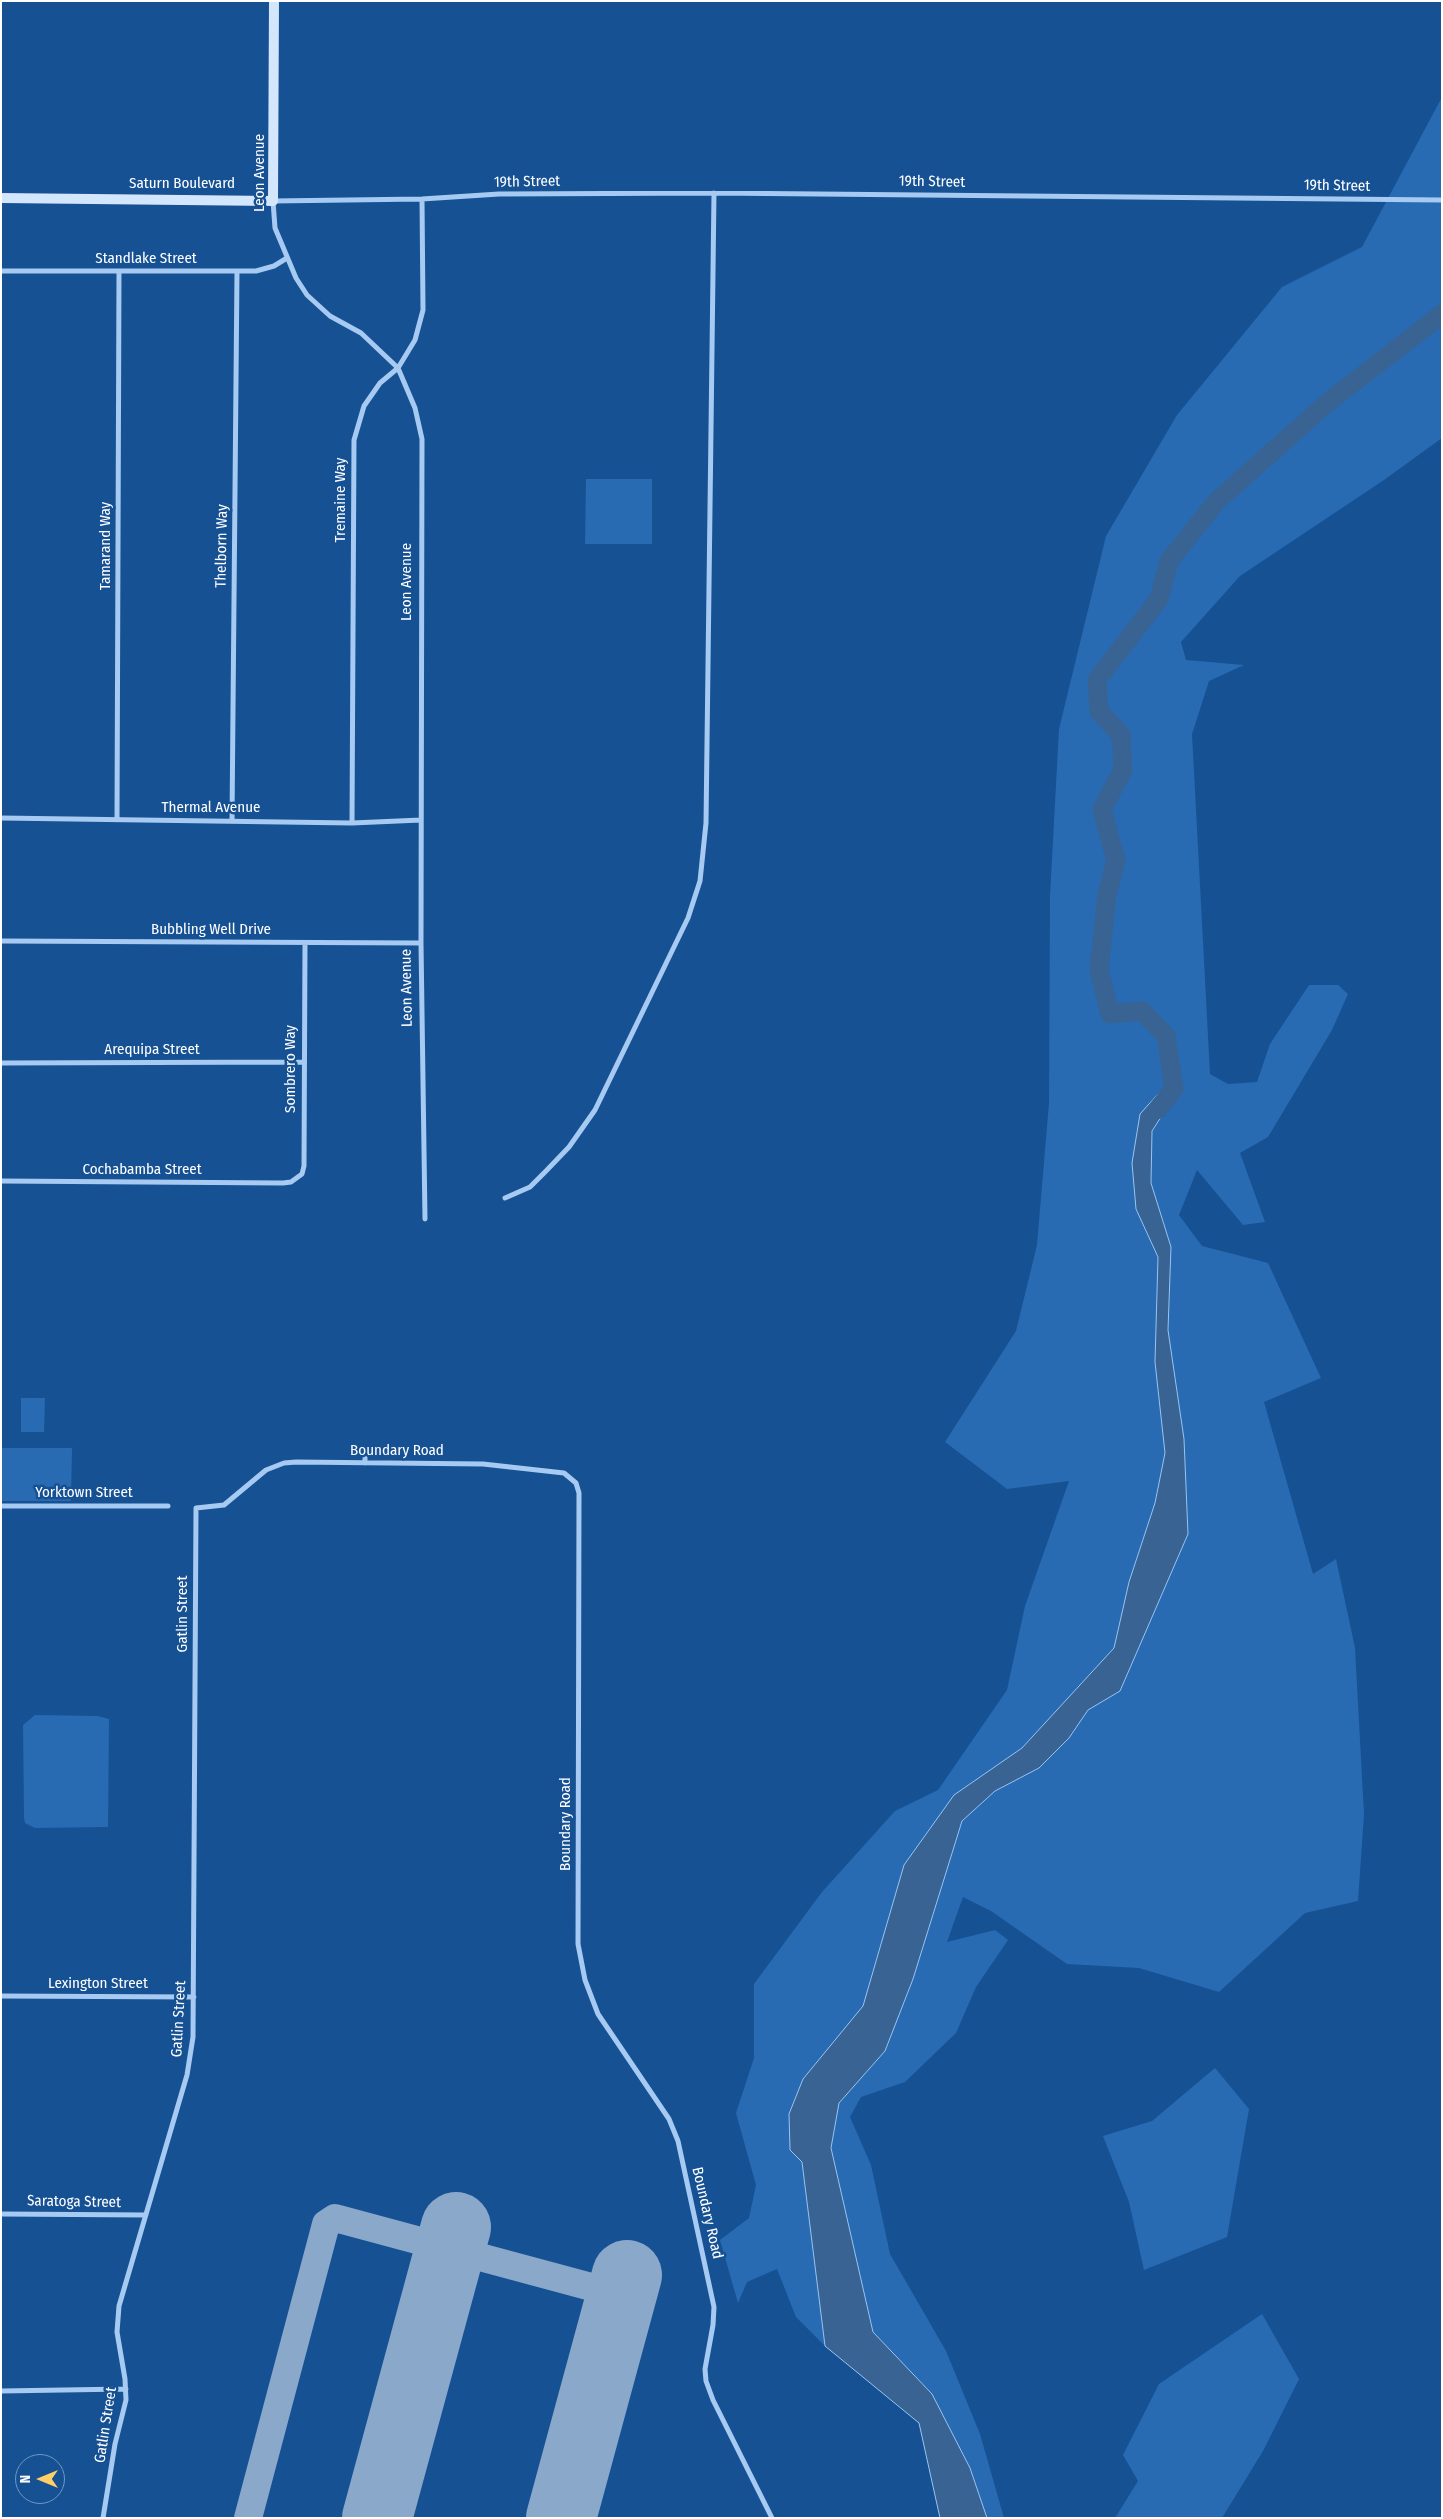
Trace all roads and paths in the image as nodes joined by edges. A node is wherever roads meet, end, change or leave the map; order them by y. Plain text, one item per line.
1 (274, 1) edge
2 (714, 193) junction
3 (1, 198) edge
4 (422, 199) junction
5 (1442, 200) edge
6 (273, 201) junction
7 (287, 258) junction
8 (1, 271) edge
9 (237, 271) junction
10 (119, 272) junction
11 (398, 368) junction
12 (1, 818) edge
13 (117, 820) junction
14 (232, 820) junction
15 (421, 820) junction
16 (352, 822) junction
17 (1, 941) edge
18 (305, 943) junction
19 (421, 943) junction
20 (1, 1062) edge
21 (303, 1062) junction
22 (1, 1181) edge
23 (283, 1183) joint
24 (505, 1198) dead end
25 (425, 1220) dead end
26 (365, 1453) dead end
27 (365, 1463) junction
28 (1, 1506) edge
29 (168, 1506) dead end
30 (196, 1508) joint
31 (1, 1996) edge
32 (194, 1997) junction
33 (1, 2214) edge
34 (146, 2215) junction
35 (126, 2389) junction
36 (1, 2391) edge
37 (103, 2518) edge
38 (772, 2518) edge

1 - 6 street, Leon Avenue
2 - 4 street, 19th Street
2 - 5 street, 19th Street
2 - 24 street
3 - 6 street, Saturn Boulevard
4 - 6 street, Saturn Boulevard
4 - 11 street, Tremaine Way
6 - 7 street, Leon Avenue
7 - 9 street, Standlake Street
7 - 11 street, Leon Avenue
8 - 10 street, Standlake Street
9 - 10 street, Standlake Street
9 - 14 street, Thelborn Way
10 - 13 street, Tamarand Way
11 - 15 street, Leon Avenue
11 - 16 street, Tremaine Way
12 - 13 street, Thermal Avenue
13 - 14 street, Thermal Avenue
14 - 16 street, Thermal Avenue
15 - 16 street, Thermal Avenue
15 - 19 street, Leon Avenue
17 - 18 street, Bubbling Well Drive
18 - 19 street, Bubbling Well Drive
18 - 21 street, Sombrero Way
19 - 25 street, Leon Avenue
20 - 21 street, Arequipa Street
21 - 23 street, Sombrero Way
22 - 23 street, Cochabamba Street
26 - 27 street
27 - 30 street, Boundary Road
27 - 38 street, Boundary Road
28 - 29 street, Yorktown Street
30 - 32 street, Gatlin Street
31 - 32 street, Lexington Street
32 - 34 street, Gatlin Street
33 - 34 street, Saratoga Street
34 - 35 street, Gatlin Street
35 - 36 street
35 - 37 street, Gatlin Street

